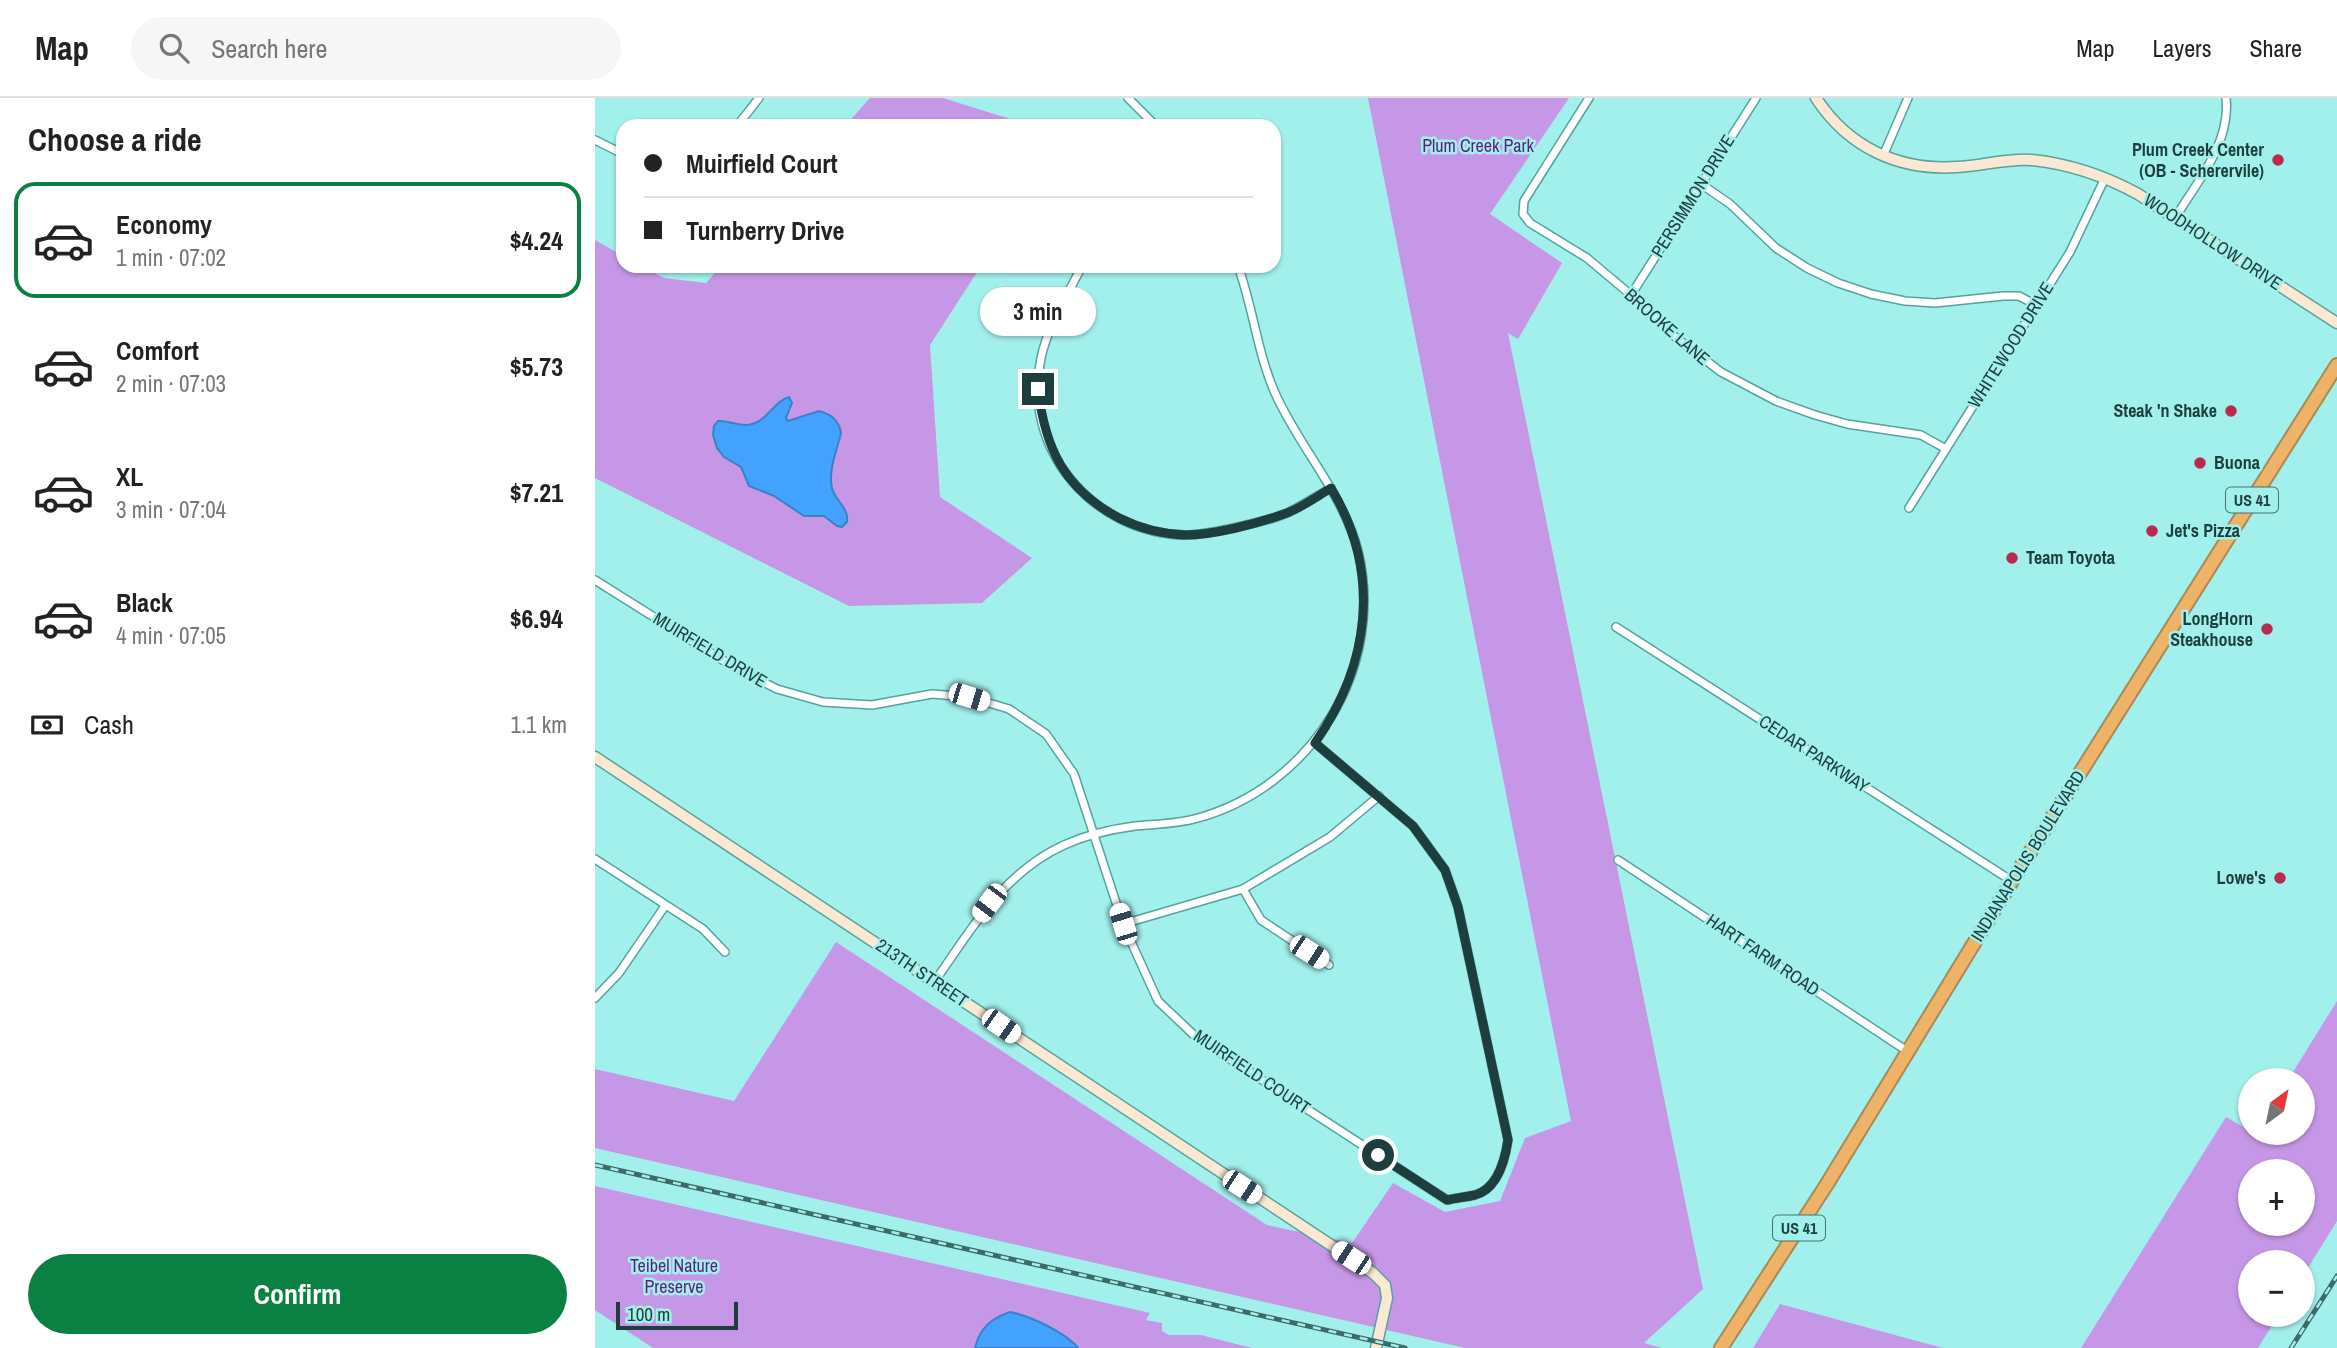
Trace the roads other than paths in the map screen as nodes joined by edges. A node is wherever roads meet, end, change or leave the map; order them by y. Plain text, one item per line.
1 (759, 98) edge
2 (1128, 98) edge
3 (1589, 98) edge
4 (1756, 98) edge
5 (1816, 98) edge
6 (1908, 98) edge
7 (2226, 98) edge
8 (742, 119) edge
9 (1149, 119) edge
10 (595, 140) edge
11 (616, 151) edge
12 (1883, 156) junction
13 (2105, 178) junction
14 (1701, 184) junction
15 (2175, 218) junction
16 (1078, 273) edge
17 (1240, 273) edge
18 (1631, 295) junction
19 (2036, 305) junction
20 (2337, 323) edge
21 (2337, 365) edge
22 (1946, 449) junction
23 (1331, 488) junction
24 (1909, 508) dead end
25 (595, 579) edge
26 (1616, 627) dead end
27 (1315, 743) junction
28 (595, 757) edge
29 (1379, 796) junction
30 (1095, 834) junction
31 (595, 859) edge
32 (1618, 860) dead end
33 (2012, 881) junction
34 (1243, 889) junction
35 (665, 905) junction
36 (1123, 924) junction
37 (725, 952) dead end
38 (1329, 965) dead end
39 (935, 981) junction
40 (595, 998) edge
41 (1907, 1051) junction
42 (1376, 1348) edge
43 (1721, 1348) edge

1 - 8 street
2 - 9 street
3 - 18 street, BROOKE LANE
4 - 14 street, PERSIMMON DRIVE
5 - 12 street, WOODHOLLOW DRIVE
6 - 12 street
7 - 15 street
10 - 11 street
12 - 13 street, WOODHOLLOW DRIVE
13 - 15 street, WOODHOLLOW DRIVE
13 - 19 street, WHITEWOOD DRIVE
14 - 18 street, PERSIMMON DRIVE
14 - 19 street
15 - 20 street, WOODHOLLOW DRIVE
16 - 23 street
17 - 23 street
18 - 22 street, BROOKE LANE
19 - 22 street, WHITEWOOD DRIVE
21 - 33 highway, INDIANAPOLIS BOULEVARD / US 41
22 - 24 street, WHITEWOOD DRIVE
23 - 27 street
25 - 30 street, MUIRFIELD DRIVE
26 - 33 street, CEDAR PARKWAY
27 - 29 street
27 - 30 street
28 - 39 street, 213TH STREET
29 - 34 street
29 - 36 street, MUIRFIELD COURT
30 - 36 street, MUIRFIELD COURT
30 - 39 street
31 - 35 street
32 - 41 street, HART FARM ROAD
33 - 41 highway, INDIANAPOLIS BOULEVARD / US 41
34 - 36 street
34 - 38 street
35 - 37 street
35 - 40 street
39 - 42 street, 213TH STREET
41 - 43 highway, INDIANAPOLIS BOULEVARD / US 41

